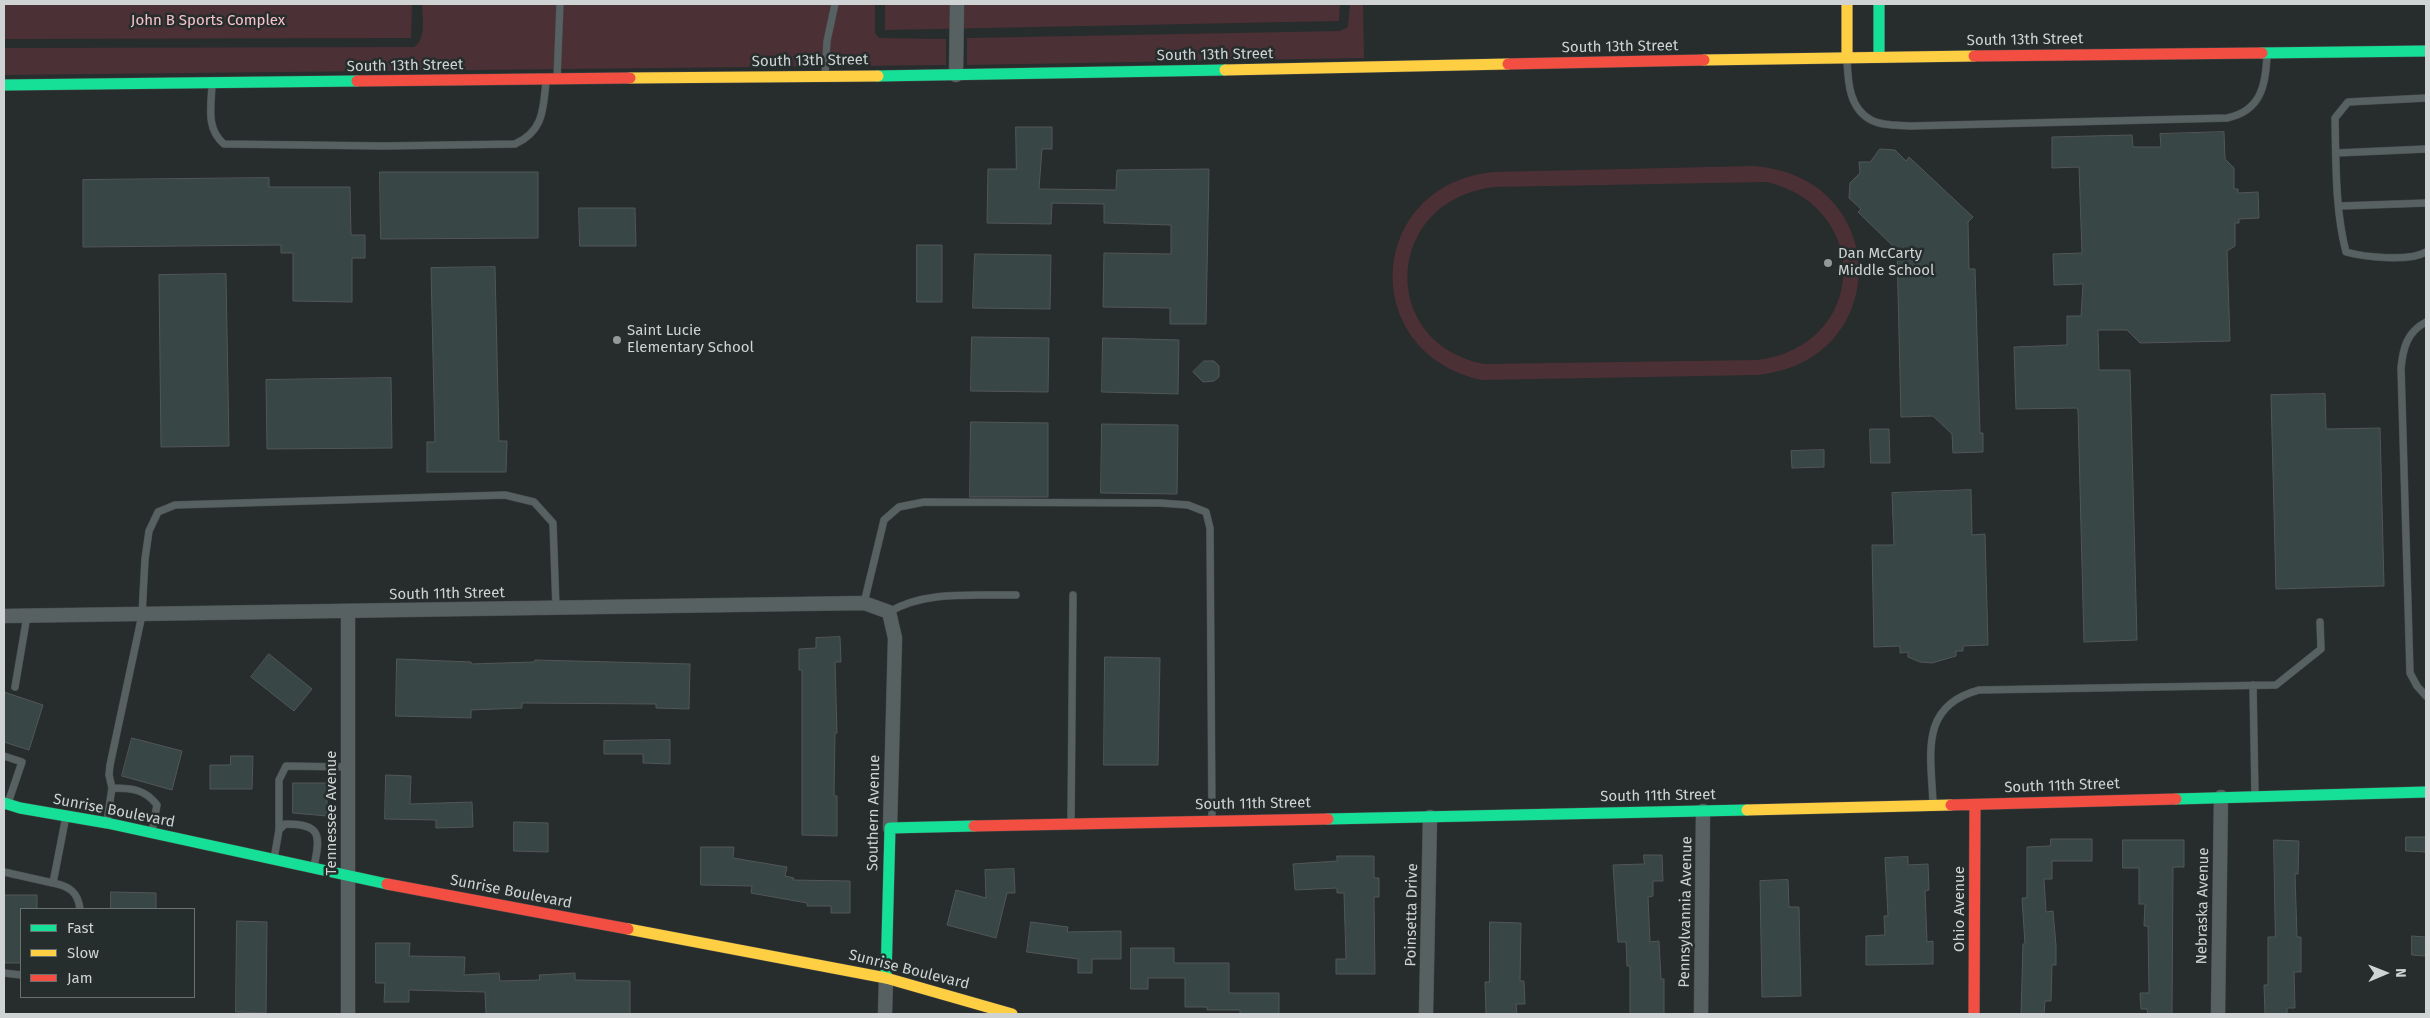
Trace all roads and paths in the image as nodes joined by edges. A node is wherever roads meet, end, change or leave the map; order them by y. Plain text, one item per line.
1 (560, 4) edge
2 (835, 4) edge
3 (957, 4) edge
4 (1847, 4) edge
5 (1880, 4) edge
6 (2426, 51) edge
7 (2267, 53) junction
8 (1847, 57) junction
9 (1879, 57) junction
10 (956, 75) junction
11 (825, 76) junction
12 (552, 79) junction
13 (212, 82) junction
14 (4, 85) edge
15 (2426, 98) edge
16 (2426, 149) edge
17 (2336, 152) junction
18 (2426, 203) edge
19 (2340, 206) junction
20 (2426, 252) edge
21 (2426, 322) edge
22 (1016, 595) dead end
23 (1073, 595) dead end
24 (864, 602) junction
25 (556, 608) junction
26 (348, 612) junction
27 (889, 612) junction
28 (142, 615) junction
29 (4, 616) edge
30 (27, 616) junction
31 (2320, 622) dead end
32 (2253, 685) junction
33 (15, 687) dead end
34 (2426, 696) edge
35 (4, 756) edge
36 (348, 766) junction
37 (112, 788) junction
38 (2426, 792) edge
39 (2255, 796) junction
40 (2221, 797) junction
41 (1975, 805) junction
42 (5, 806) edge
43 (1933, 806) junction
44 (1703, 811) junction
45 (66, 816) junction
46 (1430, 817) junction
47 (1212, 821) junction
48 (107, 823) junction
49 (1071, 824) junction
50 (890, 828) junction
51 (279, 830) junction
52 (152, 833) junction
53 (274, 860) junction
54 (314, 869) junction
55 (4, 872) edge
56 (348, 877) junction
57 (53, 882) junction
58 (80, 908) edge
59 (4, 973) edge
60 (20, 975) edge
61 (886, 978) junction
62 (348, 1014) edge
63 (886, 1014) edge
64 (1012, 1014) edge
65 (1426, 1014) edge
66 (1701, 1014) edge
67 (1974, 1014) edge
68 (2218, 1014) edge

1 - 12 lane
2 - 11 lane
3 - 10 street
4 - 8 street
5 - 9 street
6 - 7 street, South 13th Street
7 - 8 lane
7 - 9 street, South 13th Street
8 - 9 street, South 13th Street
8 - 10 street, South 13th Street
10 - 11 street, South 13th Street
11 - 12 street, South 13th Street
12 - 13 street, South 13th Street
12 - 13 lane
13 - 14 street, South 13th Street
15 - 17 lane
16 - 17 lane
17 - 19 lane
18 - 19 lane
19 - 20 lane
21 - 34 lane
22 - 27 lane
23 - 49 lane
24 - 25 street, South 11th Street
24 - 27 street, South 11th Street
24 - 47 lane
25 - 26 street, South 11th Street
25 - 28 lane
26 - 28 street, South 11th Street
26 - 36 street, Tennessee Avenue
27 - 50 street, Southern Avenue
28 - 30 street, South 11th Street
28 - 37 lane
29 - 30 street, South 11th Street
30 - 33 lane
31 - 32 lane
32 - 39 lane
32 - 43 lane
35 - 42 lane
36 - 51 lane
36 - 56 street, Tennessee Avenue
37 - 48 lane
37 - 52 lane
38 - 39 street, South 11th Street
39 - 40 street, South 11th Street
40 - 41 street, South 11th Street
40 - 68 street, Nebraska Avenue
41 - 43 street, South 11th Street
41 - 67 street, Ohio Avenue
42 - 45 street, Sunrise Boulevard
43 - 44 street, South 11th Street
44 - 46 street, South 11th Street
44 - 66 street, Pennsylvannia Avenue
45 - 48 street, Sunrise Boulevard
45 - 57 lane
46 - 47 street, South 11th Street
46 - 65 street, Poinsetta Drive
47 - 49 street, South 11th Street
48 - 52 street, Sunrise Boulevard
49 - 50 street, South 11th Street
50 - 61 street, Southern Avenue
51 - 53 lane
51 - 54 lane
52 - 53 street, Sunrise Boulevard
53 - 54 street, Sunrise Boulevard
54 - 56 street, Sunrise Boulevard
55 - 57 lane
56 - 61 street, Sunrise Boulevard
56 - 62 street, Tennessee Avenue
57 - 58 lane
59 - 60 lane
61 - 63 street, Southern Avenue
61 - 64 street, Sunrise Boulevard

